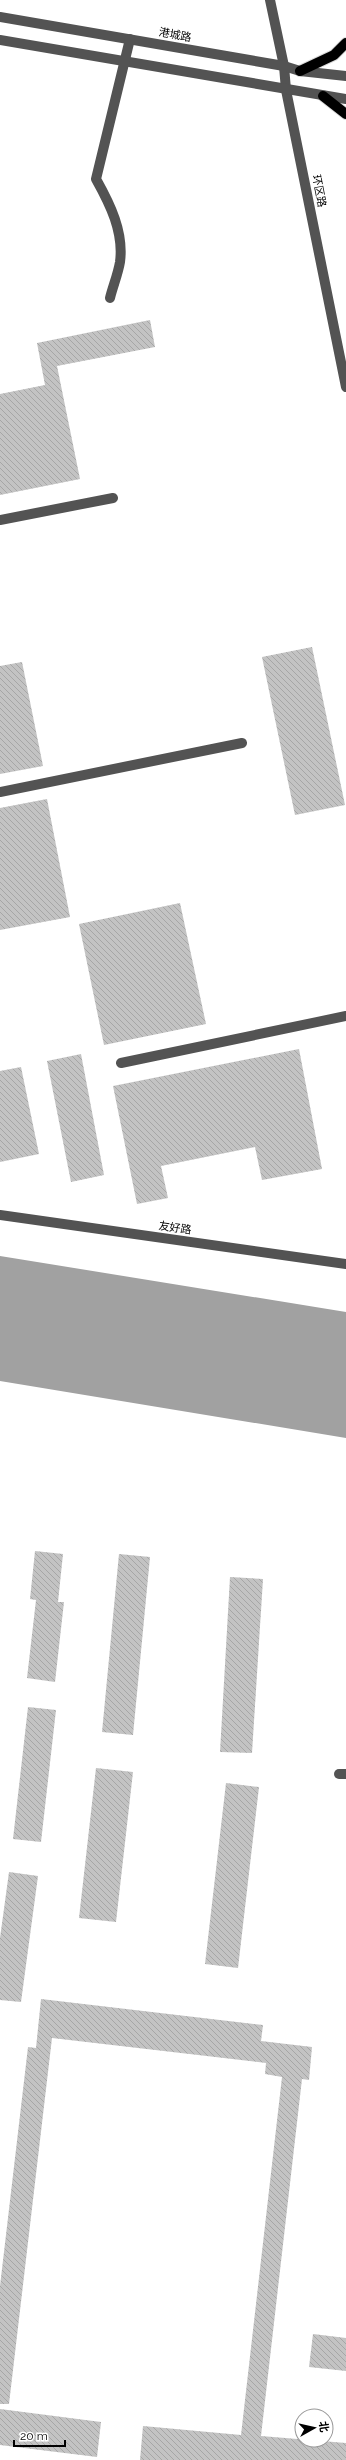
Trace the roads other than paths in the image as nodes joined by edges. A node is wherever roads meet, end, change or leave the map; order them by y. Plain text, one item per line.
1 (270, 0) edge
2 (0, 17) edge
3 (0, 40) edge
4 (130, 40) junction
5 (346, 43) edge
6 (124, 62) junction
7 (284, 66) junction
8 (300, 71) junction
9 (346, 76) edge
10 (286, 90) junction
11 (323, 96) junction
12 (346, 99) edge
13 (346, 114) edge
14 (110, 298) dead end
15 (346, 387) edge
16 (113, 498) dead end
17 (0, 520) edge
18 (242, 743) dead end
19 (0, 792) edge
20 (346, 1016) edge
21 (120, 1063) dead end
22 (0, 1215) edge
23 (346, 1264) edge

1 - 7 street, 环区路
2 - 4 street, 港城路
3 - 6 street
4 - 6 street
4 - 7 street, 港城路
5 - 8 main road
6 - 10 street
6 - 14 street
7 - 8 street, 港城路
7 - 10 street, 环区路
8 - 9 street, 港城路
10 - 11 street
10 - 15 street, 环区路
11 - 12 street
11 - 13 main road
16 - 17 street
18 - 19 street
20 - 21 street
22 - 23 street, 友好路

